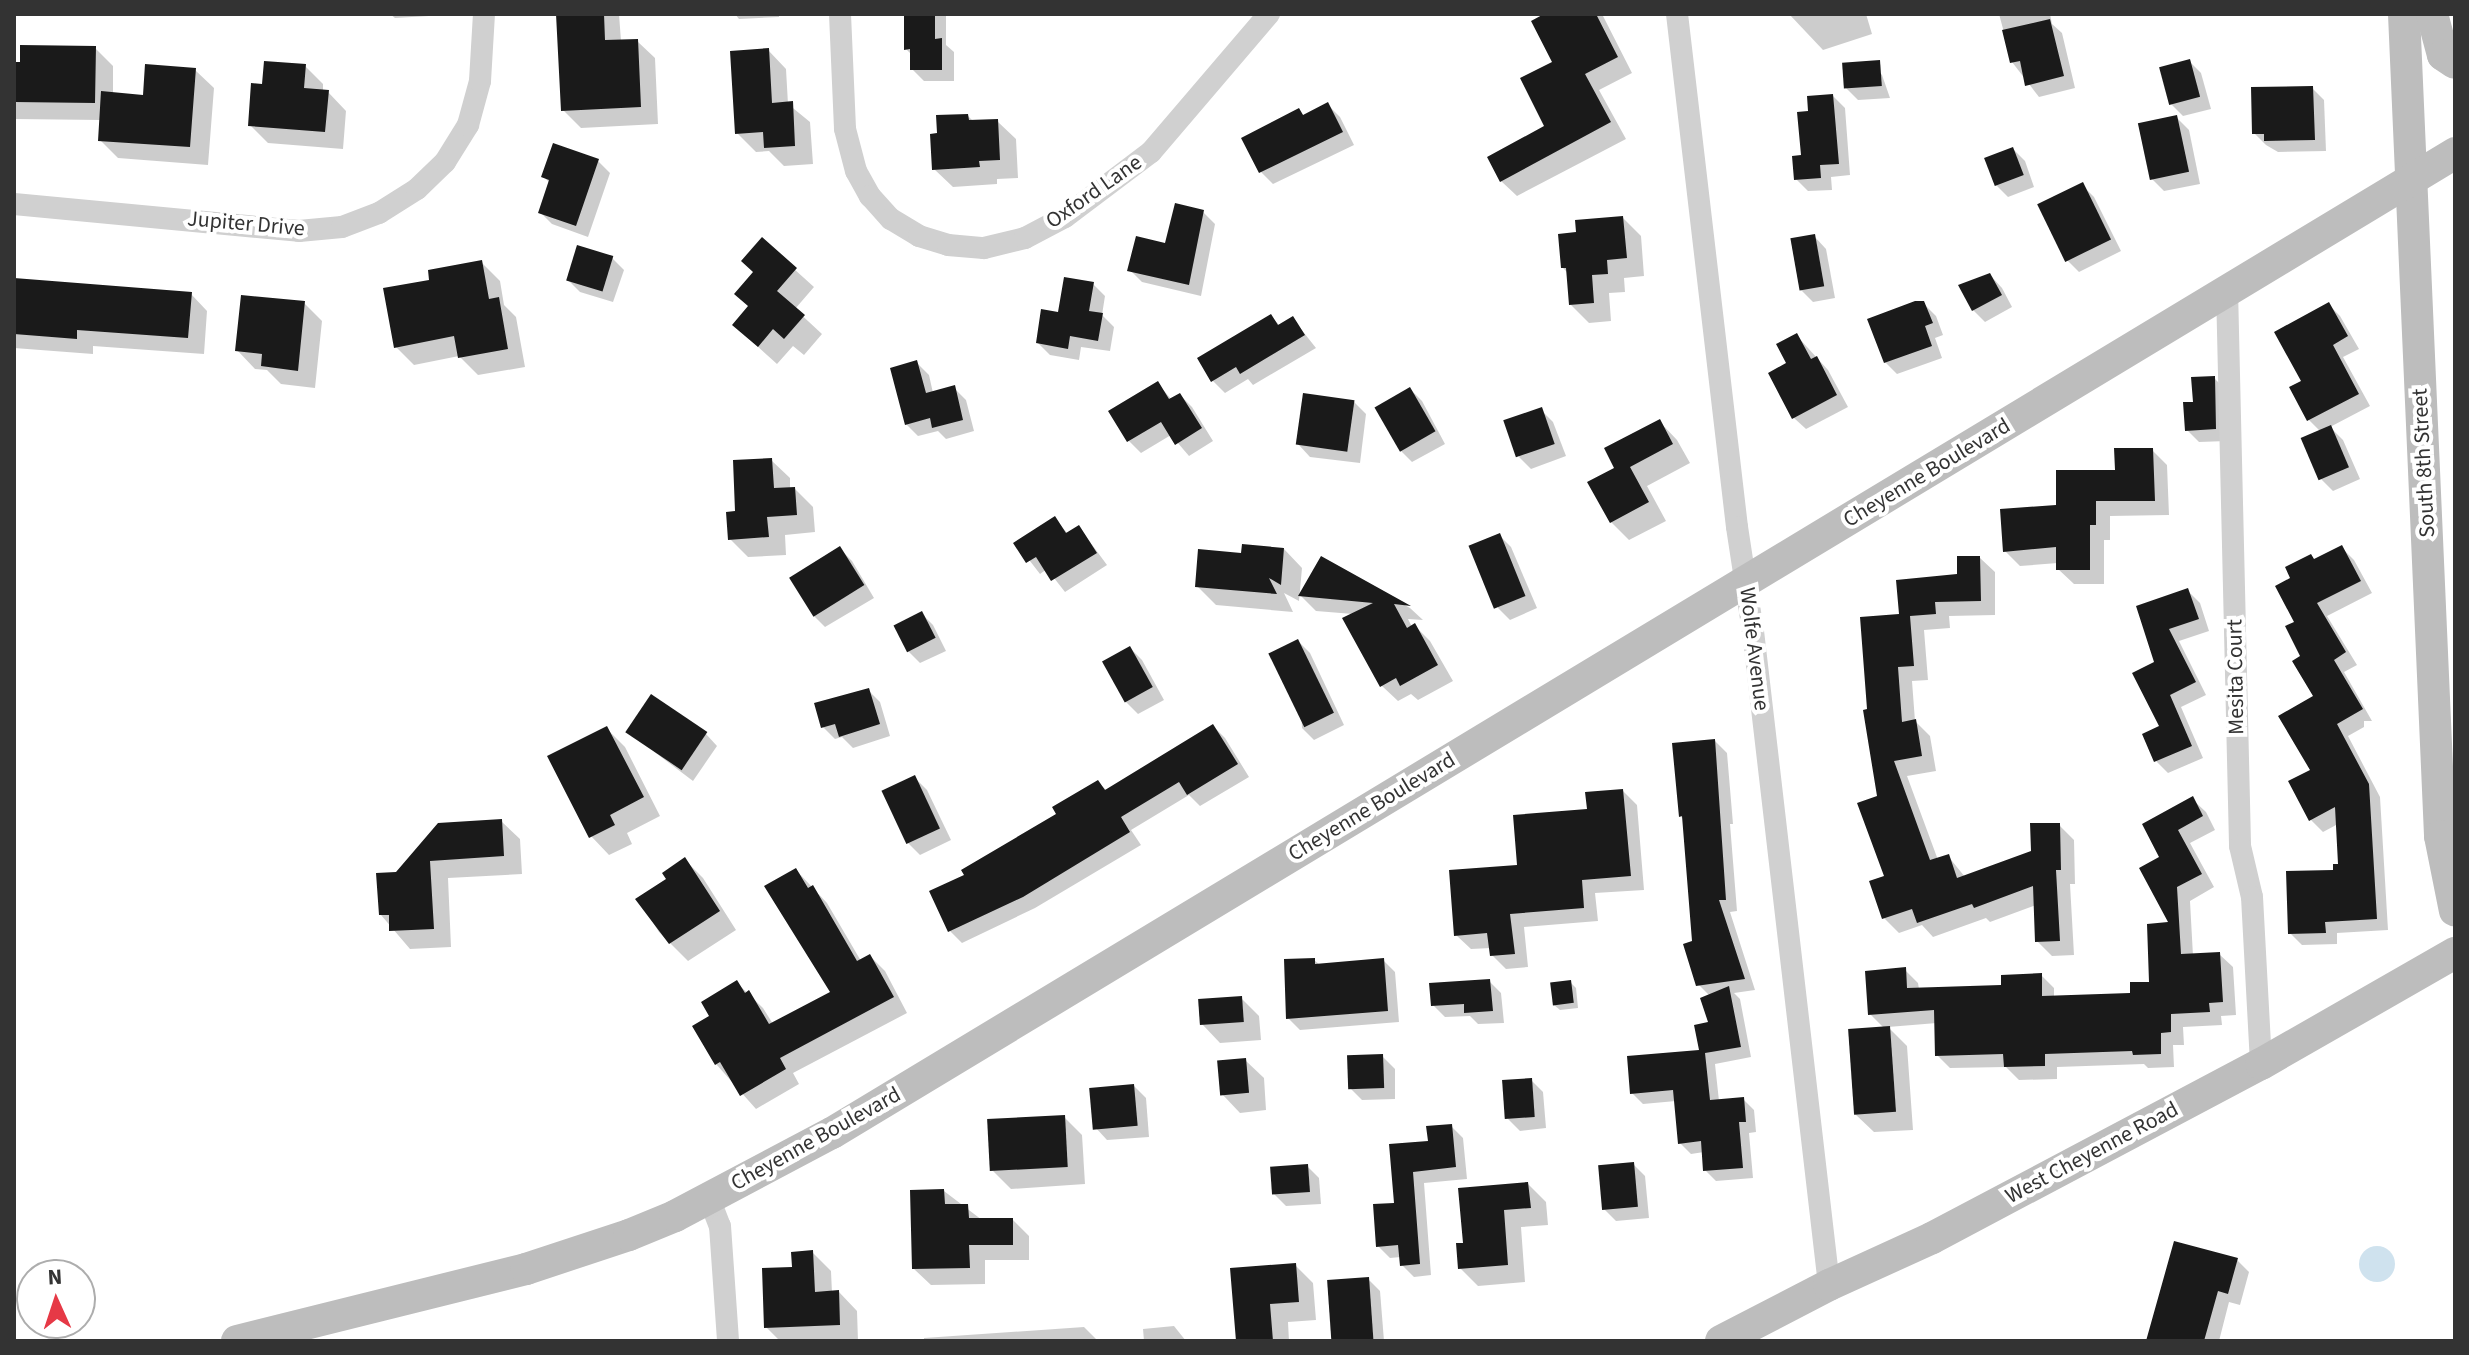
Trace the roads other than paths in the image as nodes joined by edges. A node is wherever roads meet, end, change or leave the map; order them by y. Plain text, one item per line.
1 (484, 14) edge
2 (840, 14) edge
3 (1269, 14) edge
4 (1677, 14) edge
5 (2404, 14) edge
6 (2432, 14) edge
7 (2455, 63) edge
8 (2455, 153) edge
9 (2411, 179) junction
10 (14, 204) edge
11 (2227, 289) junction
12 (1746, 583) junction
13 (2455, 911) edge
14 (2455, 953) edge
15 (2261, 1064) junction
16 (709, 1198) junction
17 (1829, 1285) junction
18 (237, 1341) edge
19 (728, 1341) edge
20 (1721, 1341) edge

1 - 10 street, Jupiter Drive
2 - 3 street, Oxford Lane
4 - 12 street, Wolfe Avenue
5 - 9 main road, South 8th Street
6 - 7 main road
8 - 9 main road, Cheyenne Boulevard
9 - 11 main road, Cheyenne Boulevard
9 - 13 main road, South 8th Street
11 - 12 main road, Cheyenne Boulevard
11 - 15 street, Mesita Court
12 - 16 main road, Cheyenne Boulevard
12 - 17 street, Wolfe Avenue
14 - 15 main road, West Cheyenne Road
15 - 17 main road, West Cheyenne Road
16 - 18 main road, Cheyenne Boulevard
16 - 19 street
17 - 20 main road, West Cheyenne Road

